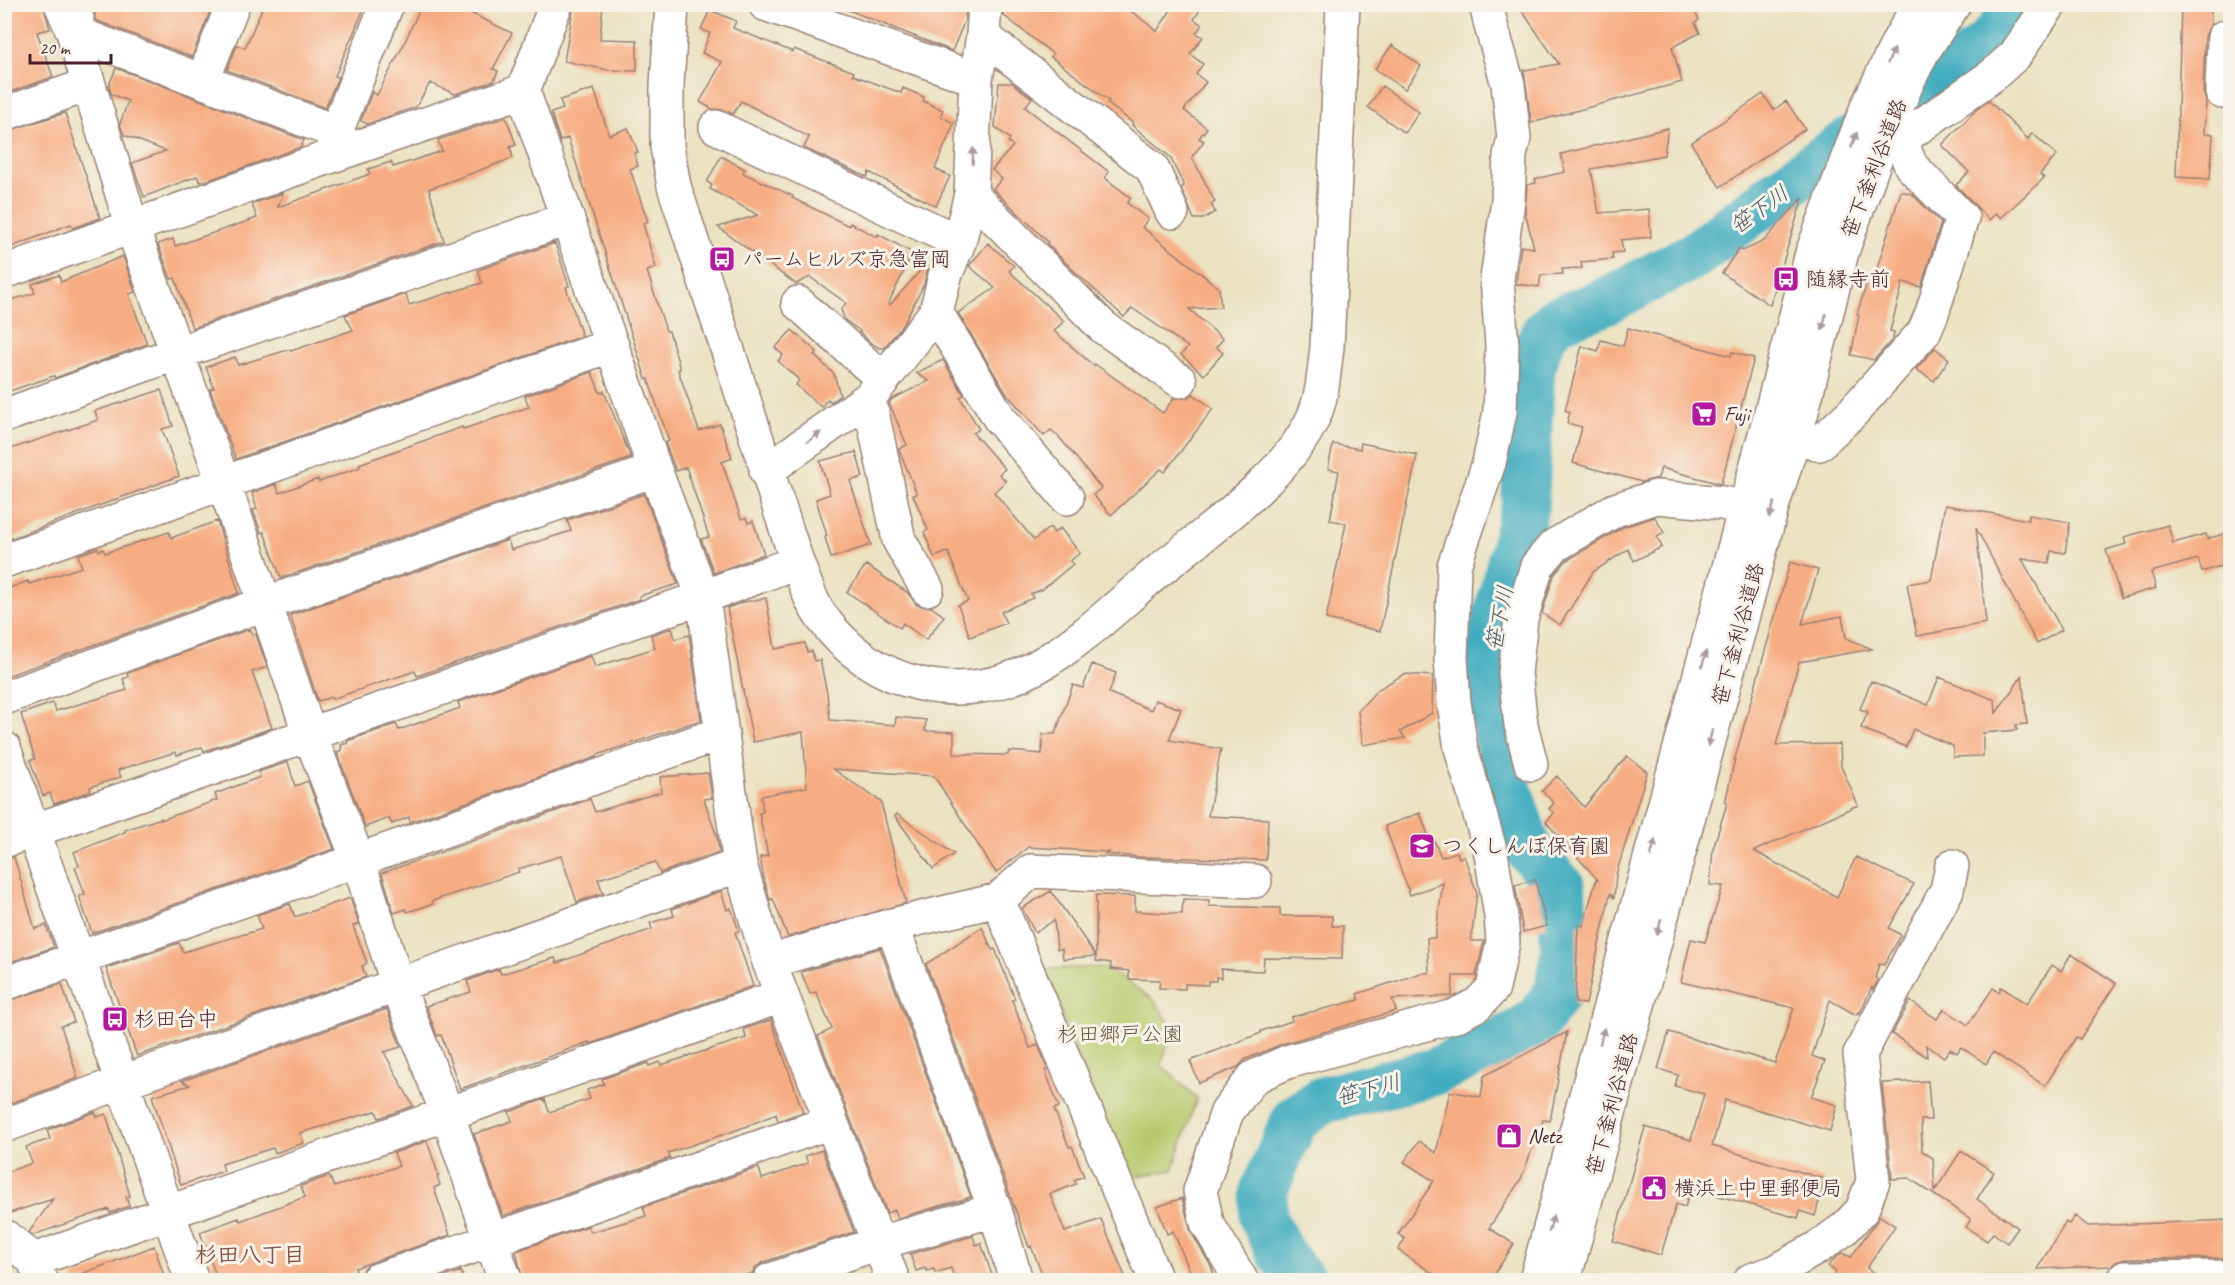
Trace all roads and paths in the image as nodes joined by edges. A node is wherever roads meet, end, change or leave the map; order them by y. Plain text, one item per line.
1 (233, 4) edge
2 (387, 4) edge
3 (556, 4) edge
4 (672, 4) edge
5 (765, 4) edge
6 (1343, 4) edge
7 (1489, 4) edge
8 (2050, 4) edge
9 (1930, 8) edge
10 (72, 14) edge
11 (984, 20) edge
12 (976, 79) junction
13 (203, 80) junction
14 (88, 85) junction
15 (523, 91) junction
16 (4, 114) edge
17 (716, 127) dead end
18 (343, 141) junction
19 (1890, 142) junction
20 (971, 194) junction
21 (1172, 212) dead end
22 (567, 219) junction
23 (132, 227) junction
24 (959, 242) junction
25 (4, 272) edge
26 (798, 303) dead end
27 (936, 312) junction
28 (612, 345) junction
29 (177, 353) junction
30 (1180, 381) dead end
31 (876, 388) junction
32 (4, 416) edge
33 (1781, 430) junction
34 (655, 470) junction
35 (766, 471) junction
36 (224, 484) junction
37 (1067, 498) dead end
38 (1745, 509) junction
39 (4, 561) edge
40 (797, 562) junction
41 (927, 589) dead end
42 (703, 597) junction
43 (264, 604) junction
44 (4, 698) edge
45 (722, 733) junction
46 (310, 735) junction
47 (4, 748) edge
48 (1531, 764) dead end
49 (19, 836) edge
50 (358, 860) junction
51 (740, 866) junction
52 (1952, 866) dead end
53 (1255, 881) dead end
54 (998, 900) junction
55 (892, 925) junction
56 (77, 958) junction
57 (769, 962) junction
58 (4, 984) edge
59 (398, 986) junction
60 (781, 996) junction
61 (122, 1082) junction
62 (447, 1113) junction
63 (831, 1122) junction
64 (4, 1126) edge
65 (995, 1210) junction
66 (168, 1212) junction
67 (4, 1236) edge
68 (491, 1240) junction
69 (879, 1243) junction
70 (38, 1270) edge
71 (2230, 1277) edge
72 (2125, 1278) dead end
73 (192, 1281) edge
74 (377, 1281) edge
75 (505, 1281) edge
76 (770, 1281) edge
77 (893, 1281) edge
78 (1016, 1281) edge
79 (1156, 1281) edge
80 (1241, 1281) edge
81 (1536, 1281) edge
82 (1564, 1281) edge
83 (1751, 1281) edge

1 - 13 street
2 - 18 street
3 - 15 street
4 - 35 street
5 - 12 street
6 - 40 street
7 - 80 street
8 - 19 street
9 - 19 street, 笹下釜利谷道路
33 -> 9 street, 笹下釜利谷道路
10 - 13 street
10 - 14 street
11 - 12 street
11 - 21 street
20 -> 12 street
13 - 18 street
14 - 16 street
14 - 23 street
15 - 18 street
15 - 22 street
17 - 24 street
18 - 23 street
19 -> 33 street, 笹下釜利谷道路
19 - 33 street
20 - 24 street
20 - 30 street
22 - 28 street
22 - 29 street
23 - 25 street
23 - 29 street
24 - 27 street
26 - 31 street
27 - 31 street
27 - 37 street
28 - 34 street
28 - 36 street
29 - 32 street
29 - 36 street
35 -> 31 street
31 - 41 street
33 - 38 street, 笹下釜利谷道路
33 -> 82 street, 笹下釜利谷道路
34 - 42 street
34 - 43 street
35 - 40 street
36 - 39 street
36 - 43 street
38 - 48 street
81 -> 38 street, 笹下釜利谷道路
40 - 42 street
42 - 45 street
42 - 46 street
43 - 44 street
43 - 46 street
45 - 50 street
45 - 51 street
46 - 49 street
46 - 50 street
47 - 49 street
49 - 56 street
50 - 56 street
50 - 59 street
51 - 57 street
51 - 59 street
52 - 83 street
53 - 54 street
54 - 55 street
54 - 79 street
55 - 57 street
55 - 65 street
56 - 58 street
56 - 61 street
57 - 60 street
59 - 61 street
59 - 62 street
60 - 62 street
60 - 63 street
61 - 64 street
61 - 66 street
62 - 66 street
62 - 68 street
63 - 68 street
63 - 69 street
65 - 69 street
65 - 78 street
66 - 70 street
66 - 73 street
67 - 70 street
68 - 74 street
68 - 75 street
69 - 76 street
69 - 77 street
71 - 72 street

